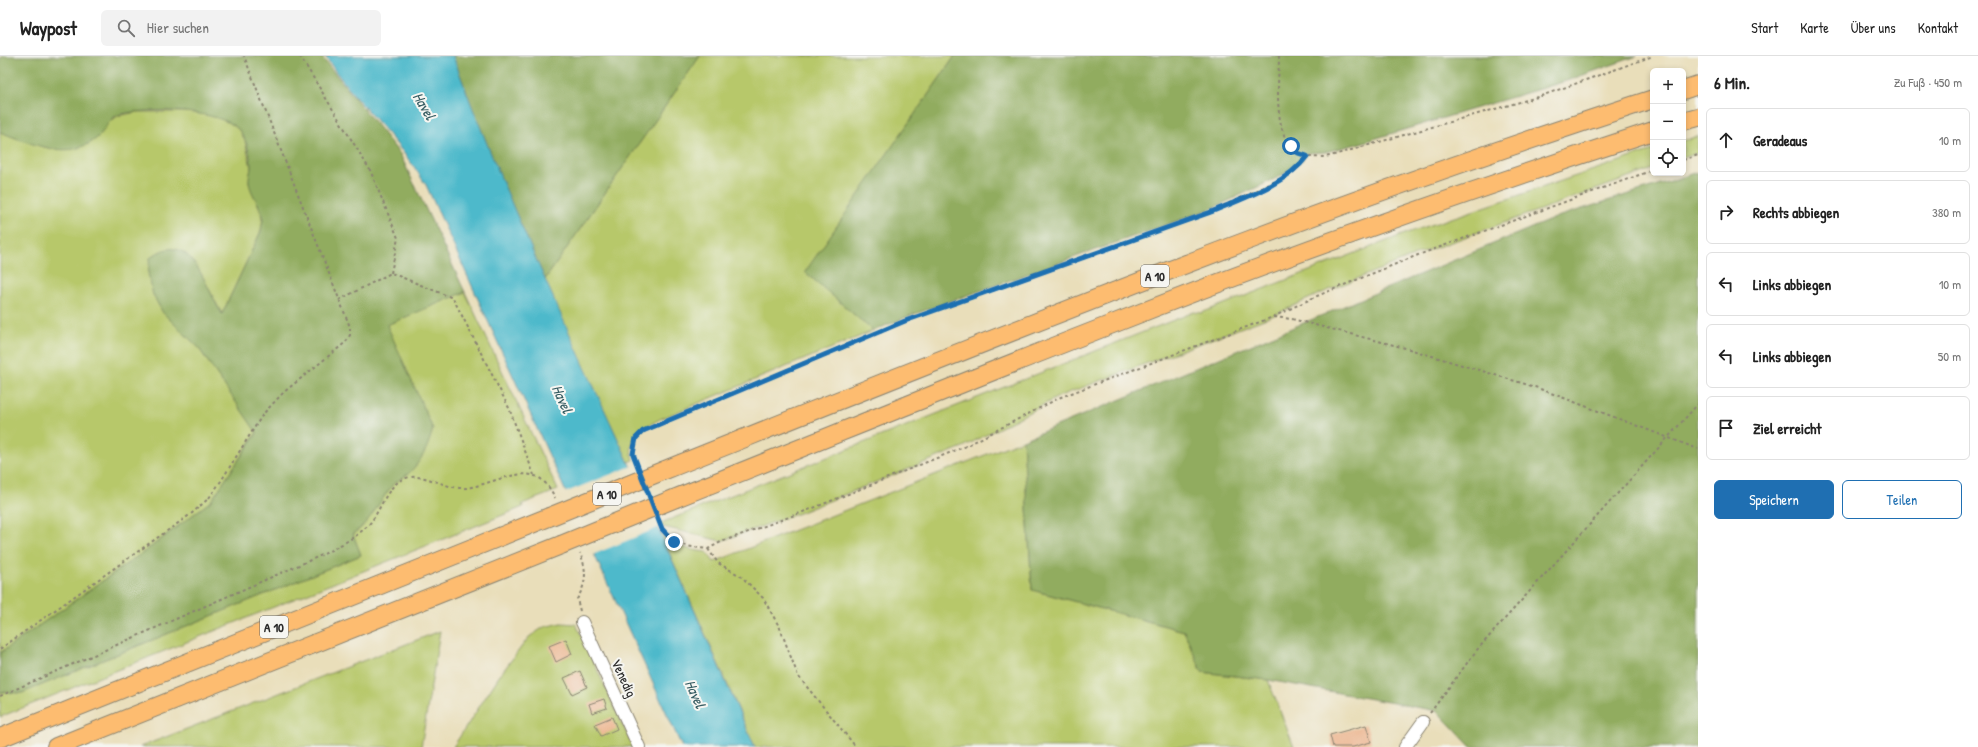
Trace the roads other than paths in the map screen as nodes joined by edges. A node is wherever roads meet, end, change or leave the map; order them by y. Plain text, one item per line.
1 (1698, 85) edge
2 (1686, 89) edge
3 (1650, 101) edge
4 (1698, 117) edge
5 (1686, 120) edge
6 (1650, 132) edge
7 (582, 622) dead end
8 (1423, 722) road end
9 (0, 738) edge
10 (56, 747) edge
11 (639, 747) edge
12 (1406, 747) edge

1 - 2 highway
3 - 9 highway, A 10, bridge
4 - 5 highway
6 - 10 highway, A 10, bridge
7 - 11 street, Venedig
8 - 12 street

